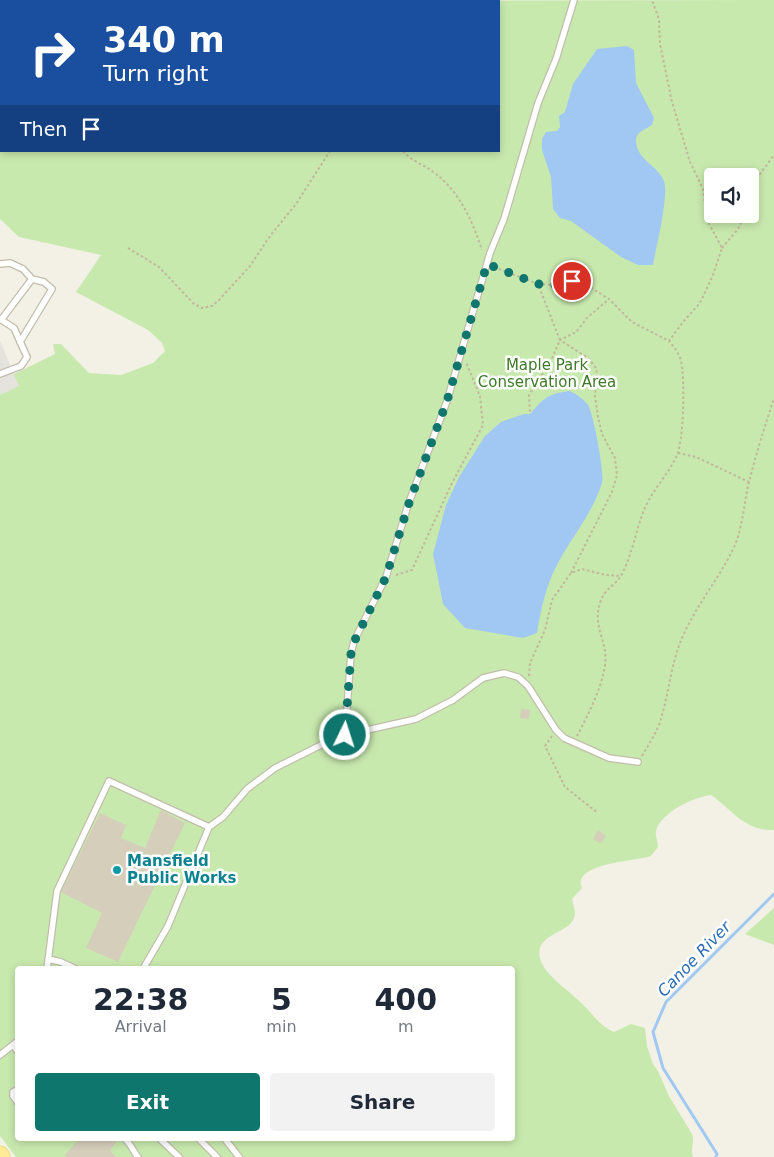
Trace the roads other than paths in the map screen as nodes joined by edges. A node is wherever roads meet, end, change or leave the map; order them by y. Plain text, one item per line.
1 (574, 0) edge
2 (0, 264) edge
3 (32, 278) junction
4 (1, 319) edge
5 (20, 342) junction
6 (0, 373) edge
7 (345, 735) junction
8 (638, 762) road end
9 (209, 827) junction
10 (48, 958) junction
11 (47, 966) edge
12 (70, 966) edge
13 (145, 966) edge
14 (15, 1043) edge
15 (0, 1055) edge
16 (127, 1141) edge
17 (162, 1141) edge
18 (201, 1141) edge
19 (228, 1141) edge
20 (138, 1157) edge
21 (179, 1157) edge
22 (217, 1157) edge
23 (239, 1157) edge

1 - 7 lane
2 - 3 lane
3 - 4 lane
3 - 5 lane
4 - 5 lane
5 - 6 lane
7 - 8 lane
7 - 9 lane
9 - 10 lane
9 - 13 lane
10 - 11 lane
10 - 12 lane
14 - 15 lane
16 - 20 lane
17 - 21 lane
18 - 22 lane
19 - 23 lane

